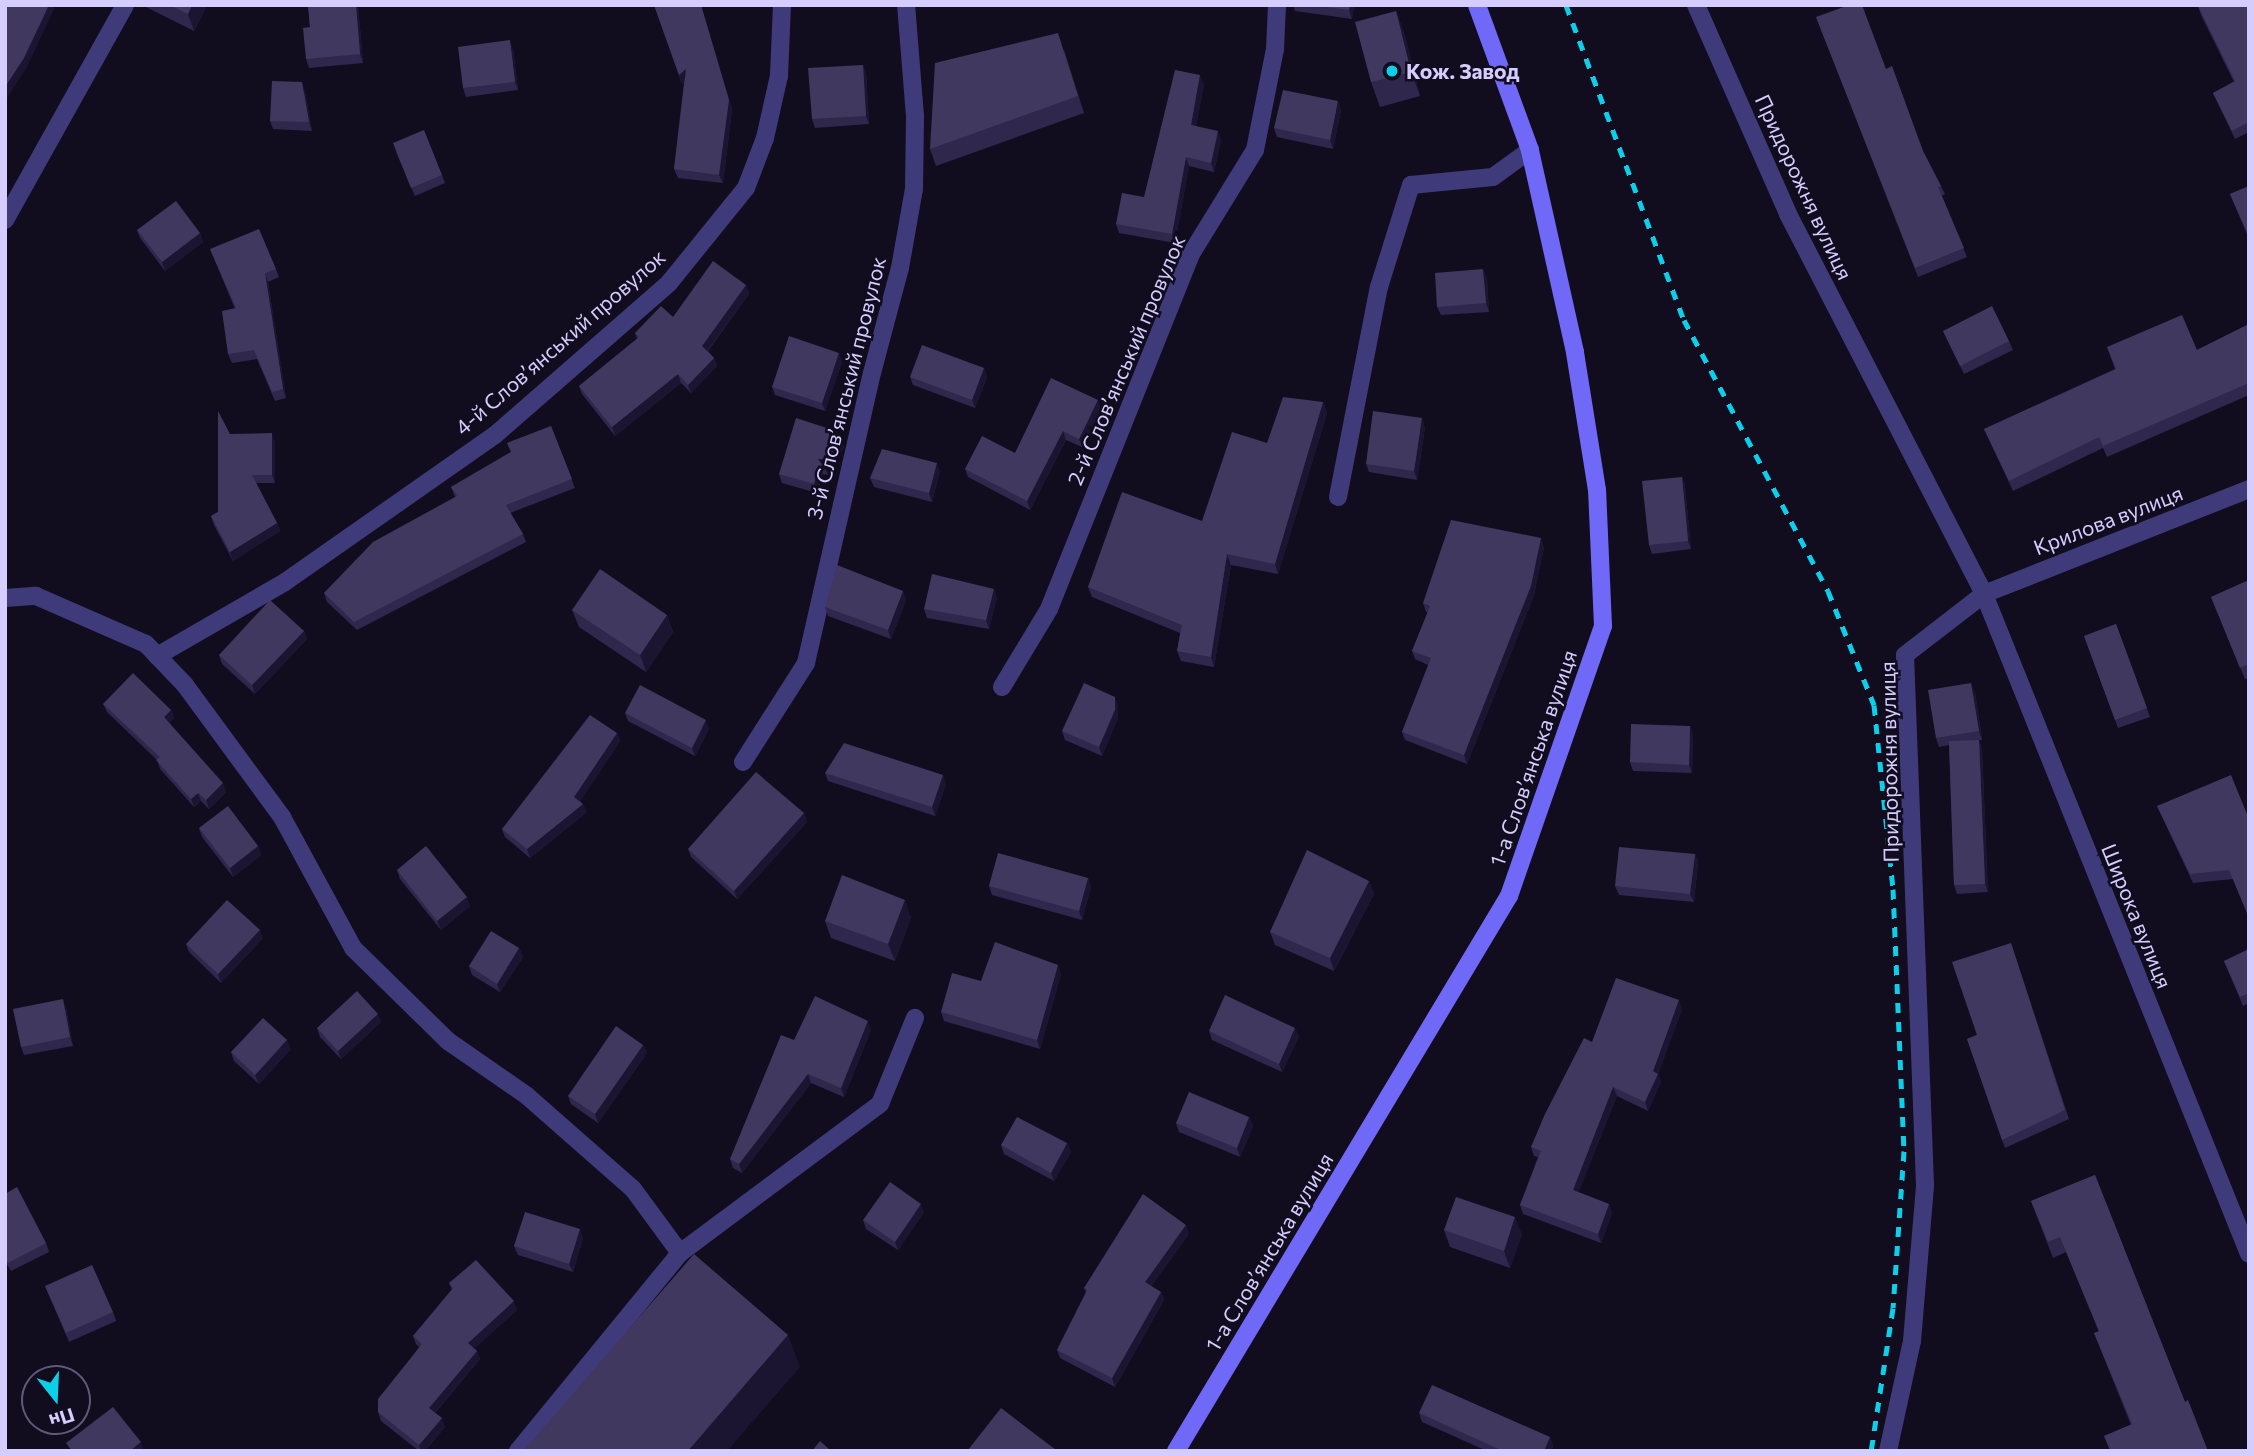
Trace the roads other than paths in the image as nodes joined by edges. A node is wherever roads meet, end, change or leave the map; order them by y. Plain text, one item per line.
1 (125, 5) edge
2 (782, 5) edge
3 (906, 5) edge
4 (1277, 5) edge
5 (1477, 5) edge
6 (1696, 5) edge
7 (1530, 150) junction
8 (5, 220) edge
9 (2249, 489) edge
10 (1338, 496) dead end
11 (1984, 594) junction
12 (5, 598) edge
13 (157, 656) junction
14 (1002, 687) dead end
15 (743, 762) dead end
16 (915, 1018) dead end
17 (680, 1253) junction
18 (2249, 1254) edge
19 (518, 1451) edge
20 (1176, 1451) edge
21 (1888, 1451) edge

1 - 8 street
2 - 13 street, 4-й Слов’янський провулок
3 - 15 street, 3-й Слов’янський провулок
4 - 14 street, 2-й Слов’янський провулок
5 - 7 street, 1-а Слов’янська вулиця
6 - 11 street, Придорожня вулиця
7 - 10 street
7 - 20 street, 1-а Слов’янська вулиця
9 - 11 street, Крилова вулиця
11 - 18 street, Широка вулиця
11 - 21 street, Придорожня вулиця
12 - 13 street
13 - 17 street
16 - 17 street
17 - 19 street

